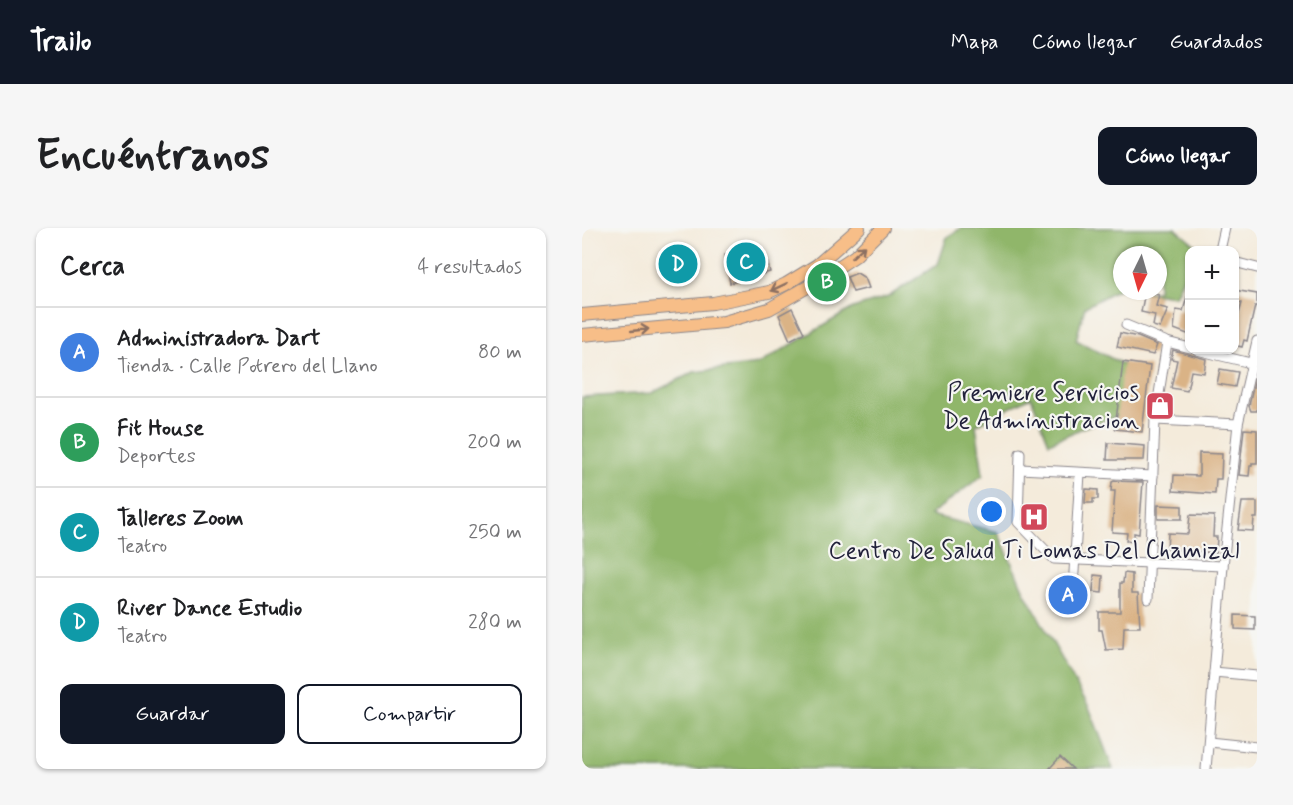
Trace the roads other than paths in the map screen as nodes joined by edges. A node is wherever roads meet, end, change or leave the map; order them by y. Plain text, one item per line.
1 (860, 228) edge
2 (883, 228) edge
3 (1225, 228) edge
4 (1221, 246) edge
5 (1239, 263) edge
6 (1257, 268) edge
7 (713, 303) junction
8 (692, 304) junction
9 (582, 315) edge
10 (716, 322) junction
11 (691, 325) junction
12 (1126, 325) dead end
13 (582, 335) edge
14 (1257, 341) edge
15 (1167, 342) junction
16 (1185, 347) edge
17 (1214, 354) edge
18 (1251, 363) junction
19 (1155, 420) junction
20 (1238, 424) junction
21 (1020, 453) dead end
22 (1020, 469) junction
23 (1080, 473) junction
24 (1153, 476) junction
25 (1074, 560) junction
26 (1150, 562) junction
27 (1223, 566) junction
28 (1148, 599) dead end
29 (1072, 605) dead end
30 (1214, 672) junction
31 (1257, 676) edge
32 (1209, 742) junction
33 (1257, 747) edge
34 (1206, 769) edge

1 -> 7 main road
10 -> 2 main road
3 - 4 street
5 - 6 street
7 - 8 main road
7 - 10 main road
8 - 9 main road
8 - 11 main road
10 - 11 main road
13 -> 11 main road
12 - 15 street
14 - 18 street
15 - 16 street
15 - 19 street
17 - 18 street
18 - 20 street
19 - 20 street
19 - 24 street
20 - 27 street
21 - 22 street
22 - 23 street
22 - 25 street
23 - 24 street
23 - 25 street
24 - 26 street
25 - 26 street
25 - 29 street
26 - 27 street
26 - 28 street
27 - 30 street
30 - 31 street
30 - 32 street
32 - 33 street
32 - 34 street

